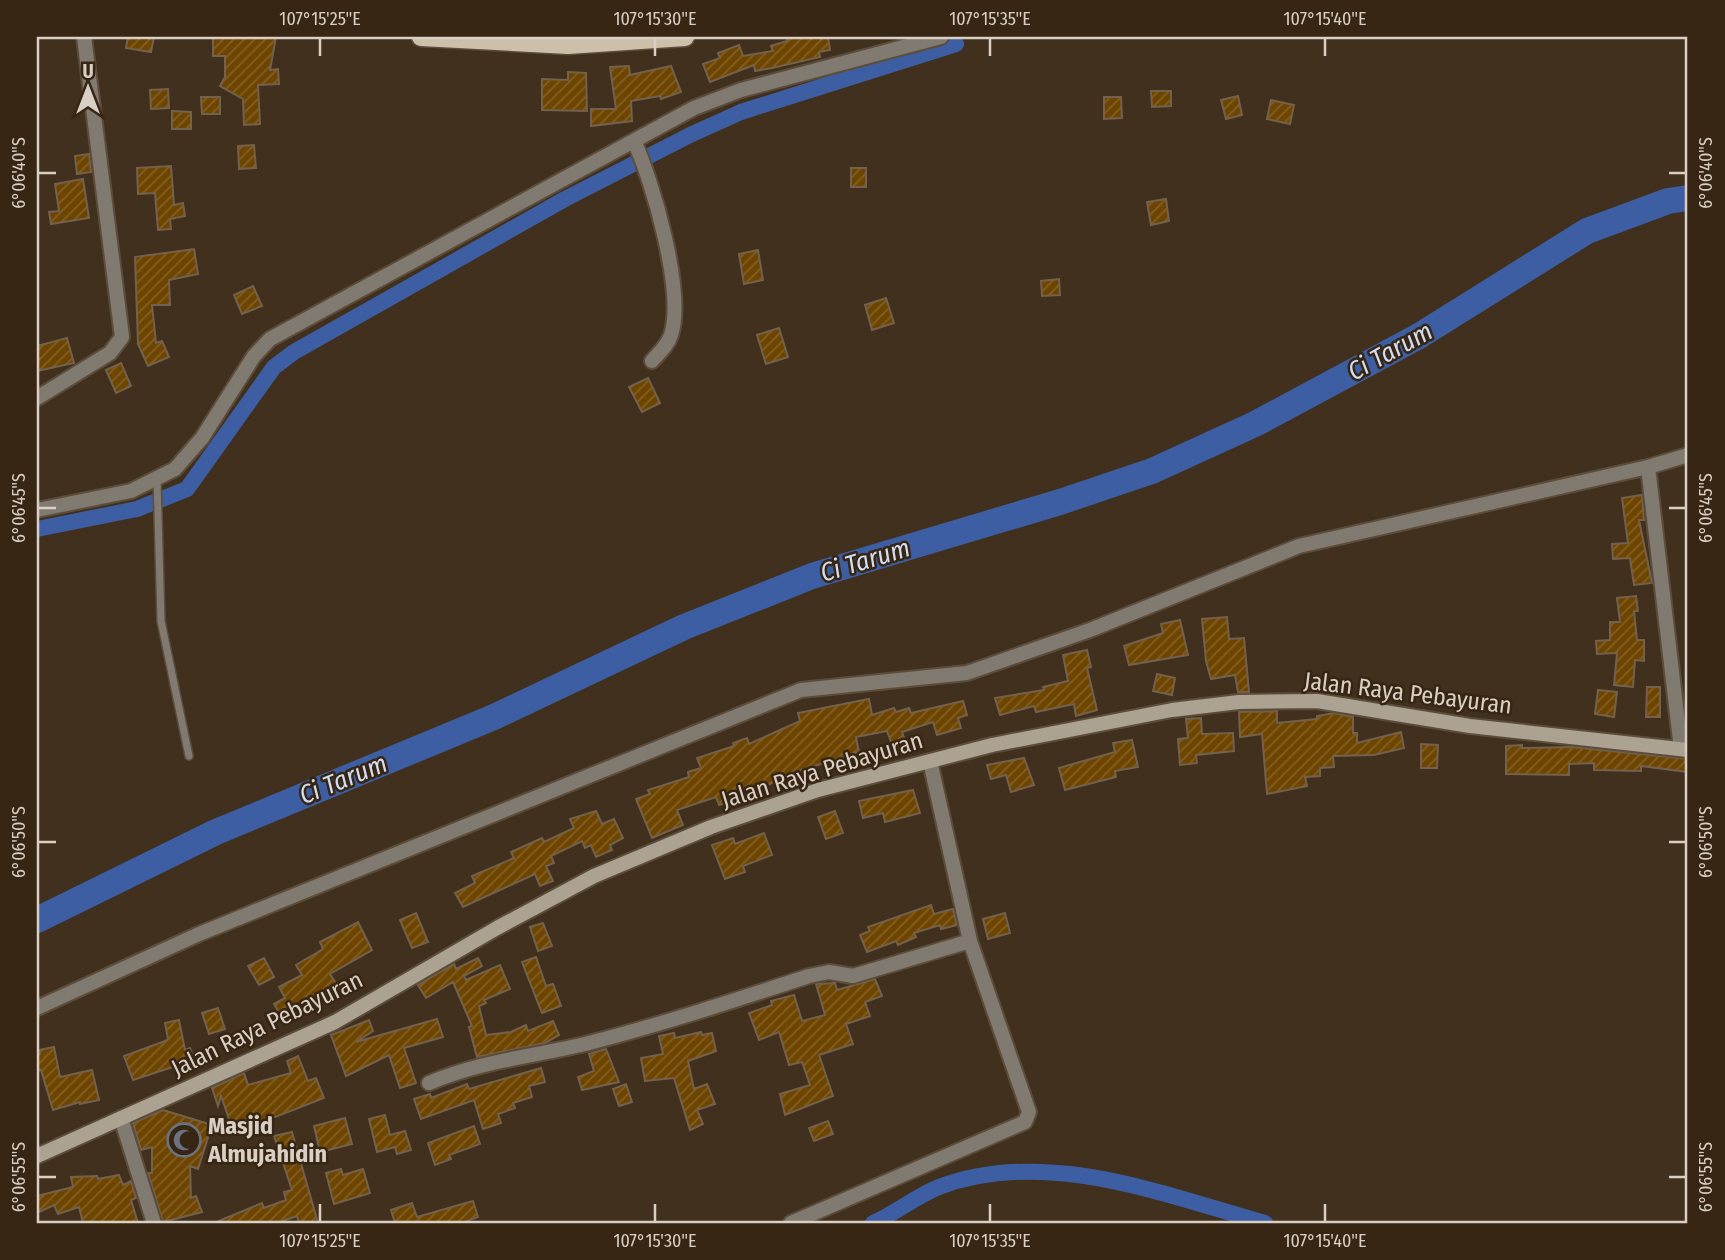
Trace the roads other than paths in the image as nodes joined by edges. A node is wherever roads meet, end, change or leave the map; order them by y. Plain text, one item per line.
1 (84, 37) edge
2 (421, 37) edge
3 (685, 37) edge
4 (941, 37) edge
5 (637, 147) junction
6 (652, 361) dead end
7 (37, 398) edge
8 (1688, 455) edge
9 (1648, 467) junction
10 (157, 487) junction
11 (37, 510) edge
12 (1685, 750) edge
13 (189, 756) dead end
14 (930, 761) junction
15 (970, 941) junction
16 (37, 1008) edge
17 (429, 1083) dead end
18 (121, 1118) junction
19 (37, 1156) edge
20 (154, 1223) edge
21 (791, 1223) edge

1 - 7 street
2 - 3 main road
4 - 5 street
5 - 6 street
5 - 10 street
8 - 9 street
9 - 12 street
9 - 16 street
10 - 11 street
10 - 13 lane
12 - 14 main road, Jalan Raya Pebayuran
14 - 15 street
14 - 18 main road, Jalan Raya Pebayuran
15 - 17 street
15 - 21 street
18 - 19 main road, Jalan Raya Pebayuran
18 - 20 street

